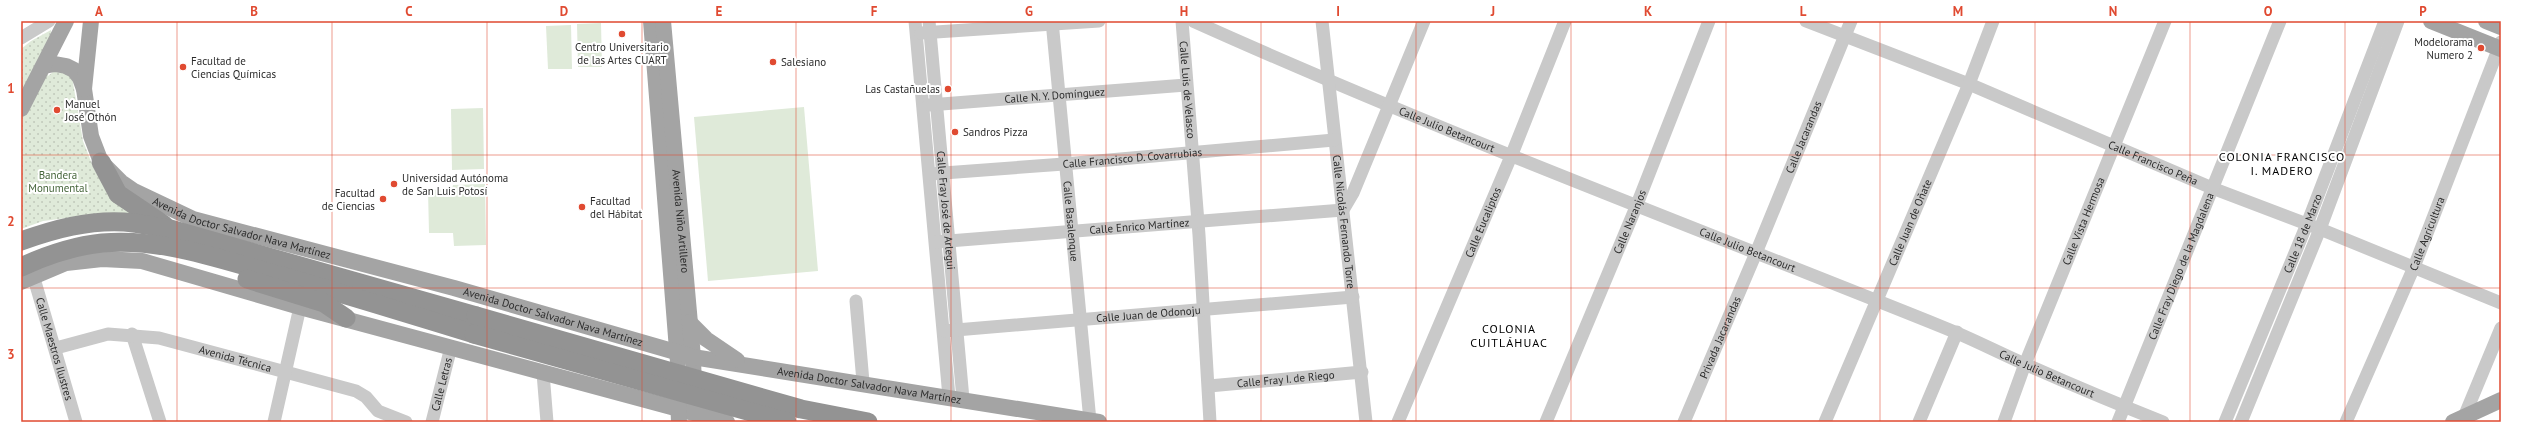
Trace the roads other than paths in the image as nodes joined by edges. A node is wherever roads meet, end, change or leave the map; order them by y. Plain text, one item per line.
1 (49, 21) edge
2 (66, 21) edge
3 (91, 21) edge
4 (651, 21) edge
5 (663, 21) edge
6 (1099, 21) edge
7 (1182, 21) edge
8 (1193, 21) edge
9 (1322, 21) edge
10 (1424, 21) edge
11 (1565, 21) edge
12 (1709, 21) edge
13 (1806, 21) edge
14 (1850, 21) edge
15 (1993, 21) edge
16 (2165, 21) edge
17 (2280, 21) edge
18 (2385, 21) edge
19 (2398, 21) edge
20 (2431, 21) edge
21 (2486, 21) edge
22 (1052, 22) edge
23 (915, 27) edge
24 (930, 27) edge
25 (2501, 27) edge
26 (1844, 36) junction
27 (21, 38) edge
28 (2500, 47) edge
29 (44, 66) junction
30 (1330, 83) junction
31 (1969, 84) junction
32 (1186, 85) junction
33 (84, 90) junction
34 (663, 92) junction
35 (1059, 94) junction
36 (936, 105) junction
37 (922, 106) junction
38 (1390, 107) junction
39 (21, 110) edge
40 (1334, 140) junction
41 (2114, 146) junction
42 (1192, 152) junction
43 (1512, 154) junction
44 (101, 162) junction
45 (1064, 164) junction
46 (936, 173) junction
47 (2212, 188) junction
48 (1636, 207) junction
49 (1343, 210) junction
50 (1198, 221) junction
51 (2307, 224) junction
52 (170, 228) junction
53 (2320, 229) junction
54 (1071, 231) junction
55 (24, 239) edge
56 (942, 242) junction
57 (168, 247) junction
58 (1756, 253) junction
59 (2414, 267) junction
60 (25, 275) edge
61 (1353, 297) junction
62 (1877, 300) junction
63 (856, 301) dead end
64 (2501, 303) edge
65 (300, 307) junction
66 (1204, 310) junction
67 (346, 318) junction
68 (1080, 319) junction
69 (682, 322) junction
70 (475, 325) junction
71 (2501, 328) edge
72 (957, 330) junction
73 (944, 331) junction
74 (1957, 332) junction
75 (132, 334) junction
76 (628, 338) junction
77 (648, 344) junction
78 (451, 346) junction
79 (56, 348) junction
80 (677, 352) junction
81 (693, 357) junction
82 (742, 364) junction
83 (2025, 364) junction
84 (285, 371) junction
85 (1362, 372) junction
86 (543, 373) junction
87 (863, 382) junction
88 (1209, 386) junction
89 (630, 395) junction
90 (956, 398) junction
91 (2501, 400) edge
92 (2124, 406) junction
93 (679, 415) edge
94 (378, 416) edge
95 (695, 417) edge
96 (2458, 419) edge
97 (1095, 421) edge
98 (76, 422) edge
99 (160, 422) edge
100 (274, 422) edge
101 (406, 422) edge
102 (432, 422) edge
103 (547, 422) edge
104 (729, 422) edge
105 (787, 422) edge
106 (868, 422) edge
107 (1210, 422) edge
108 (1366, 422) edge
109 (1398, 422) edge
110 (1546, 422) edge
111 (1684, 422) edge
112 (1825, 422) edge
113 (1919, 422) edge
114 (2004, 422) edge
115 (2118, 422) edge
116 (2163, 422) edge
117 (2225, 422) edge
118 (2241, 422) edge
119 (2346, 422) edge

1 - 27 street
2 - 29 main road
3 - 33 main road
4 - 34 main road, Avenida Niño Artillero
5 - 34 main road, Avenida Niño Artillero
6 - 22 street
7 - 32 street, Calle Luis de Velasco
8 - 30 street, Calle Julio Betancourt
9 - 30 street, Calle Nicolás Fernando Torre
10 - 38 street
11 - 43 street, Calle Eucaliptos
12 - 48 street, Calle Naranjos
13 - 26 street, Calle Francisco Peña
14 - 26 street, Calle Jacarandas
15 - 31 street, Calle Juan de Oñate
16 - 41 street, Calle Vista Hermosa
17 - 47 street, Calle Fray Diego de la Magdalena
18 - 51 street, Calle 18 de Marzo
19 - 53 street, Calle 18 de Marzo
20 - 28 main road
21 - 25 main road
22 - 24 street
22 - 35 street, Calle Basalenque
23 - 24 street
23 - 37 street, Calle Fray José de Arlegui
24 - 36 street, Calle Fray José de Arlegui
26 - 31 street, Calle Francisco Peña
26 - 58 street, Calle Jacarandas
28 - 59 street, Calle Agricultura
29 - 33 main road
29 - 39 main road
30 - 38 street, Calle Julio Betancourt
30 - 40 street, Calle Nicolás Fernando Torre
31 - 41 street, Calle Francisco Peña
31 - 62 street, Calle Juan de Oñate
32 - 35 street, Calle N. Y. Domínguez
32 - 42 street, Calle Luis de Velasco
33 - 44 main road, Avenida Doctor Salvador Nava Martínez
34 - 69 main road, Avenida Niño Artillero
35 - 36 street, Calle N. Y. Domínguez
35 - 45 street, Calle Basalenque
36 - 37 street, Calle N. Y. Domínguez
36 - 46 street, Calle Fray José de Arlegui
37 - 46 street, Calle Fray José de Arlegui
38 - 43 street, Calle Julio Betancourt
38 - 49 street
40 - 42 street, Calle Francisco D. Covarrubias
40 - 49 street, Calle Nicolás Fernando Torre
41 - 47 street, Calle Francisco Peña
41 - 83 street, Calle Vista Hermosa
42 - 45 street, Calle Francisco D. Covarrubias
42 - 50 street, Calle Luis de Velasco
43 - 48 street, Calle Julio Betancourt
43 - 109 street, Calle Eucaliptos
44 - 52 highway
44 - 76 main road, Avenida Doctor Salvador Nava Martínez
45 - 46 street, Calle Francisco D. Covarrubias
45 - 54 street, Calle Basalenque
46 - 56 street, Calle Fray José de Arlegui
47 - 51 street, Calle Francisco Peña
47 - 92 street, Calle Fray Diego de la Magdalena
48 - 58 street, Calle Julio Betancourt
48 - 110 street, Calle Naranjos
49 - 50 street, Calle Enrico Martínez
49 - 61 street, Calle Nicolás Fernando Torre
50 - 54 street, Calle Enrico Martínez
50 - 66 street, Calle Luis de Velasco
51 - 53 street, Calle Francisco Peña
51 - 117 street, Calle 18 de Marzo
52 - 55 highway, Avenida Doctor Salvador Nava Martínez
52 - 70 highway, Avenida Doctor Salvador Nava Martínez
53 - 59 street, Calle Francisco Peña
53 - 118 street, Calle 18 de Marzo
54 - 56 street, Calle Enrico Martínez
54 - 68 street, Calle Basalenque
56 - 72 street, Calle Fray José de Arlegui
56 - 73 street, Calle Fray José de Arlegui
57 - 60 highway, Avenida Doctor Salvador Nava Martínez
57 - 67 highway
57 - 70 highway, Avenida Doctor Salvador Nava Martínez
58 - 62 street, Calle Julio Betancourt
58 - 111 street, Privada Jacarandas
59 - 64 street, Calle Francisco Peña
59 - 119 street, Calle Agricultura
60 - 65 main road
60 - 79 street, Calle Maestros Ilustres
61 - 66 street, Calle Juan de Odonoju
61 - 85 street, Calle Nicolás Fernando Torre
62 - 74 street, Calle Julio Betancourt
62 - 112 street, Calle Juan de Oñate
63 - 87 street
65 - 67 main road
65 - 84 street
66 - 68 street, Calle Juan de Odonoju
66 - 88 street, Calle Luis de Velasco
67 - 78 main road
68 - 72 street, Calle Juan de Odonoju
68 - 97 street, Calle Basalenque
69 - 77 main road
69 - 80 main road, Avenida Niño Artillero
69 - 81 main road, Avenida Niño Artillero
69 - 82 main road
70 - 105 highway, Avenida Doctor Salvador Nava Martínez, bridge
70 - 106 highway, Avenida Doctor Salvador Nava Martínez, bridge
71 - 96 street
72 - 73 street, Calle Juan de Odonoju
72 - 90 street, Calle Fray José de Arlegui
73 - 90 street, Calle Fray José de Arlegui
74 - 83 street, Calle Julio Betancourt
74 - 113 street
75 - 79 street, Avenida Técnica
75 - 84 street, Avenida Técnica
75 - 99 street
76 - 77 main road, Avenida Doctor Salvador Nava Martínez
76 - 89 main road
77 - 80 main road, Avenida Doctor Salvador Nava Martínez
78 - 86 main road
78 - 102 street, Calle Letras
79 - 98 street, Calle Maestros Ilustres
80 - 81 main road, Avenida Doctor Salvador Nava Martínez
80 - 93 main road, Avenida Niño Artillero
81 - 82 main road, Avenida Doctor Salvador Nava Martínez
81 - 95 main road, Avenida Niño Artillero
82 - 87 main road, Avenida Doctor Salvador Nava Martínez
82 - 104 main road
83 - 92 street, Calle Julio Betancourt
83 - 114 street, Calle Vista Hermosa
84 - 94 street, Avenida Técnica
84 - 100 street
85 - 88 street, Calle Fray I. de Riego
85 - 108 street, Calle Nicolás Fernando Torre
86 - 89 main road
86 - 103 street
87 - 90 main road, Avenida Doctor Salvador Nava Martínez
88 - 107 street, Calle Luis de Velasco
89 - 93 main road
90 - 97 main road, Avenida Doctor Salvador Nava Martínez
91 - 96 main road
92 - 115 street, Calle Fray Diego de la Magdalena
92 - 116 street, Calle Julio Betancourt
93 - 95 main road
94 - 101 street, Avenida Técnica
95 - 104 main road

